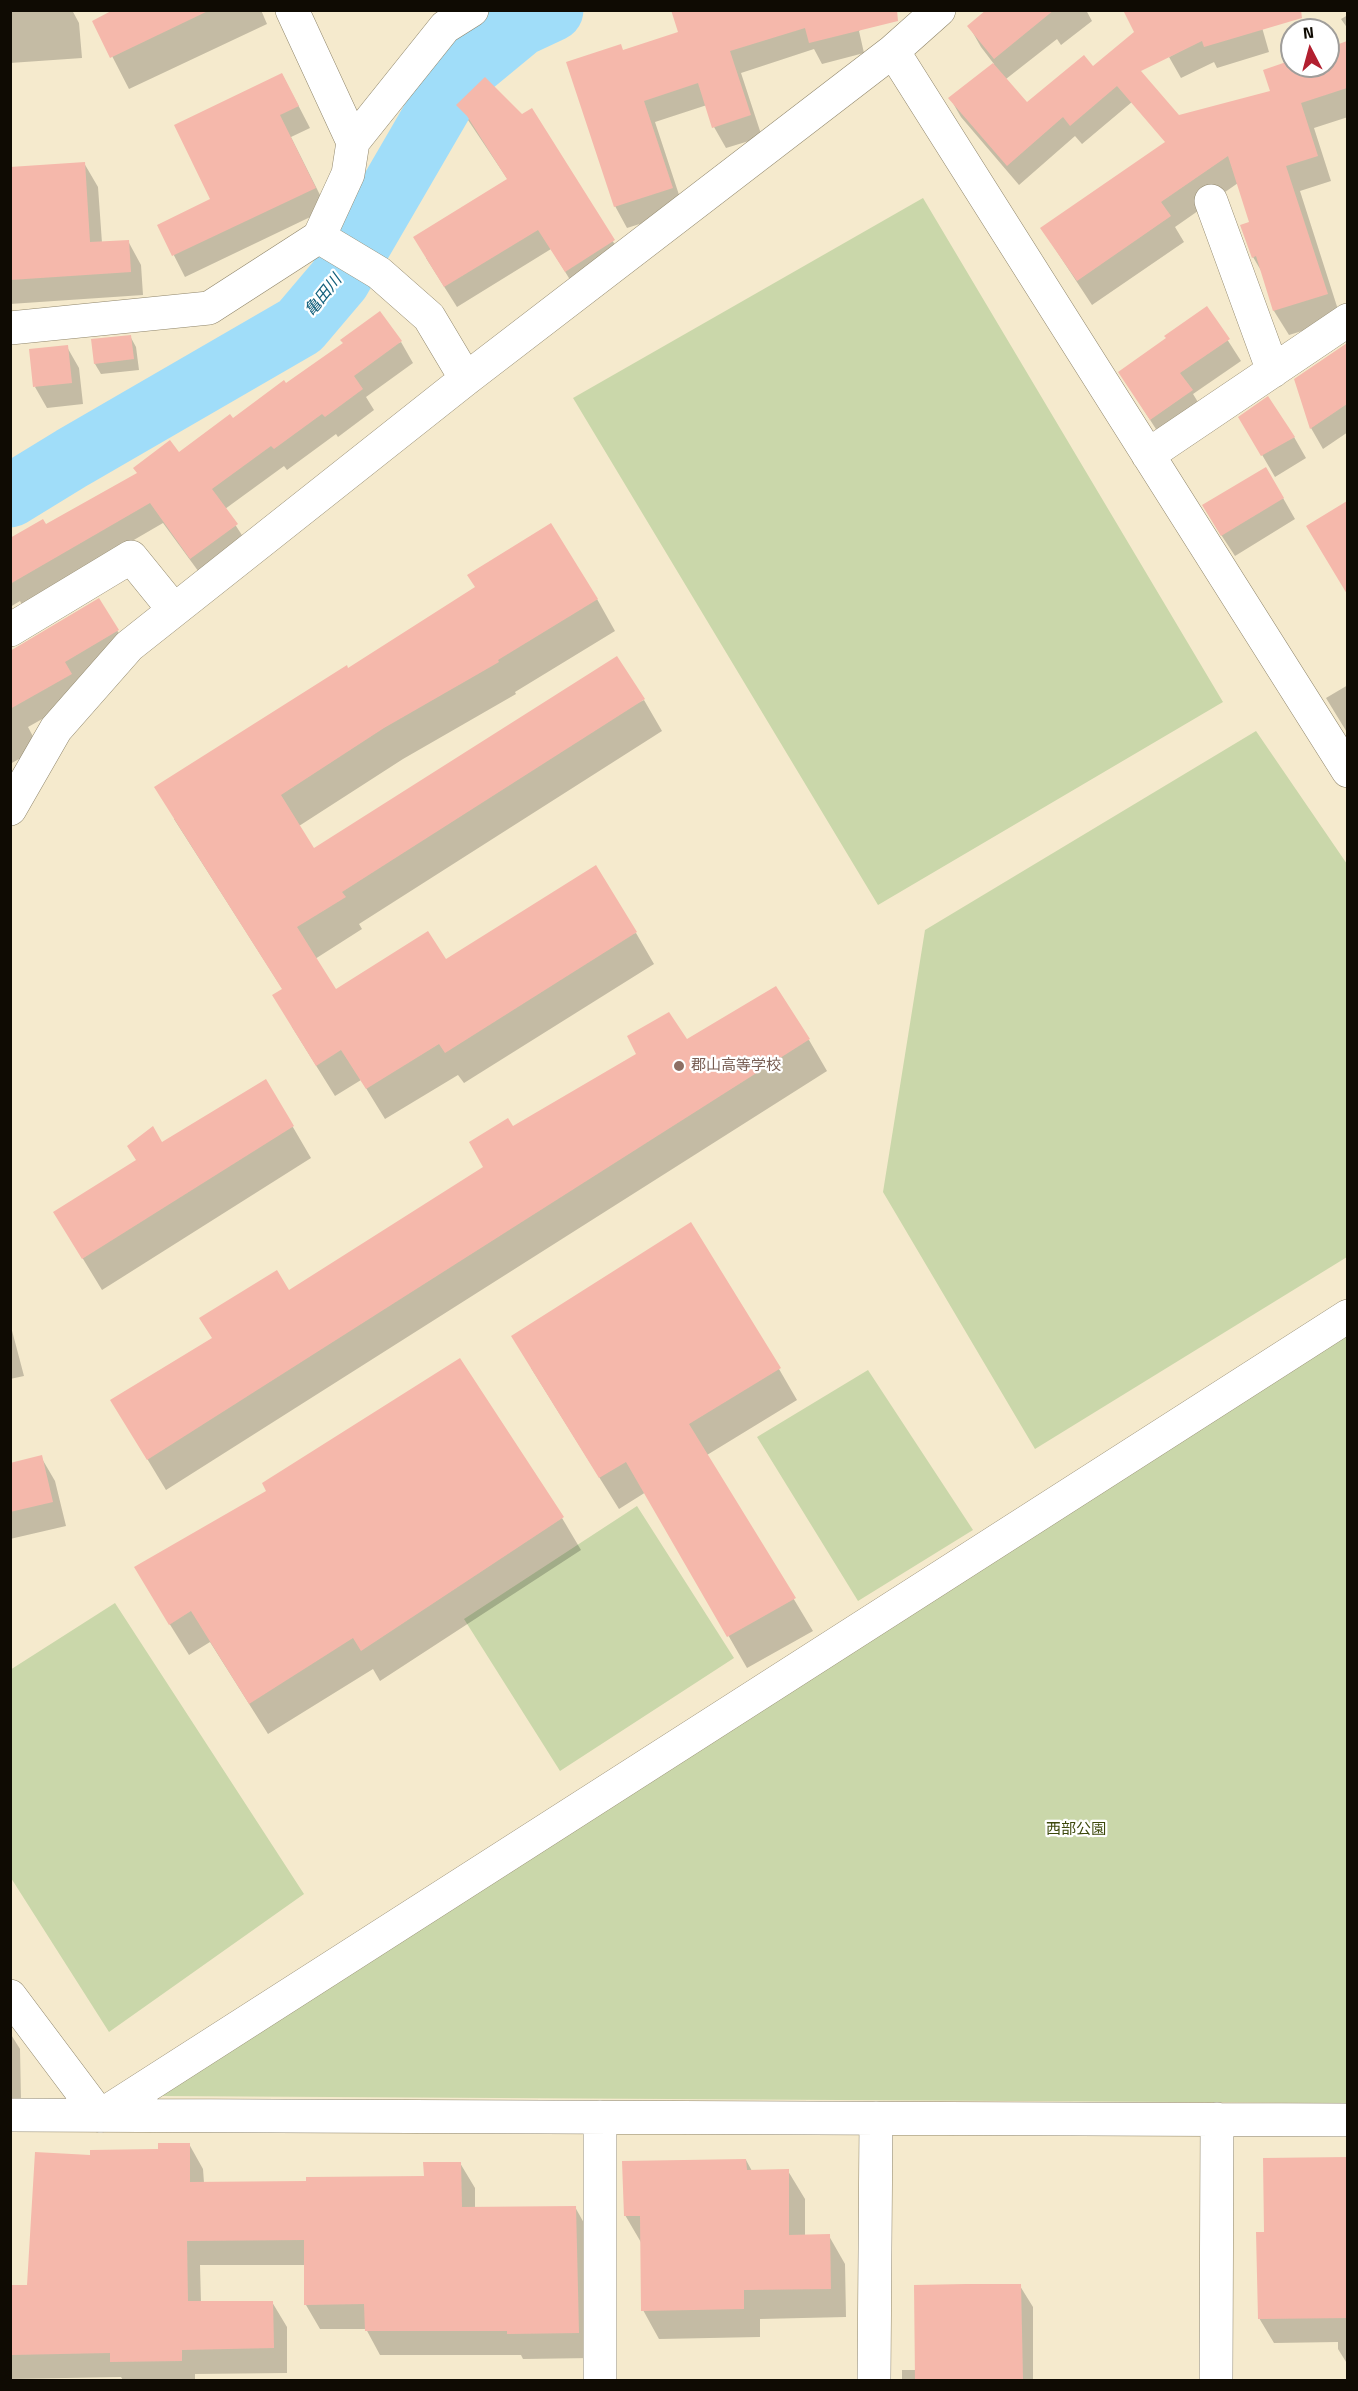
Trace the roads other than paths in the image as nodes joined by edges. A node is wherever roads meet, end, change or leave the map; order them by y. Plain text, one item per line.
1 (292, 10) edge
2 (472, 10) edge
3 (939, 10) edge
4 (893, 51) junction
5 (353, 142) junction
6 (1211, 201) dead end
7 (320, 238) junction
8 (1347, 320) edge
9 (10, 328) edge
10 (1273, 371) junction
11 (466, 379) junction
12 (1148, 455) junction
13 (174, 610) junction
14 (10, 630) edge
15 (1347, 771) edge
16 (10, 809) edge
17 (1347, 1316) edge
18 (10, 1996) edge
19 (10, 2115) edge
20 (100, 2116) junction
21 (600, 2117) junction
22 (876, 2118) junction
23 (1217, 2119) junction
24 (1347, 2120) edge
25 (600, 2380) edge
26 (874, 2380) edge
27 (1216, 2380) edge

1 - 5 street
2 - 5 street
3 - 4 street
4 - 11 street
4 - 12 street
5 - 7 street
6 - 10 street
7 - 9 street
7 - 11 street
8 - 10 street
10 - 12 street
11 - 13 street
12 - 15 street
13 - 14 street
13 - 16 street
17 - 20 street
18 - 20 street
19 - 20 street
20 - 21 street
21 - 22 street
21 - 25 street
22 - 23 street
22 - 26 street
23 - 24 street
23 - 27 street

